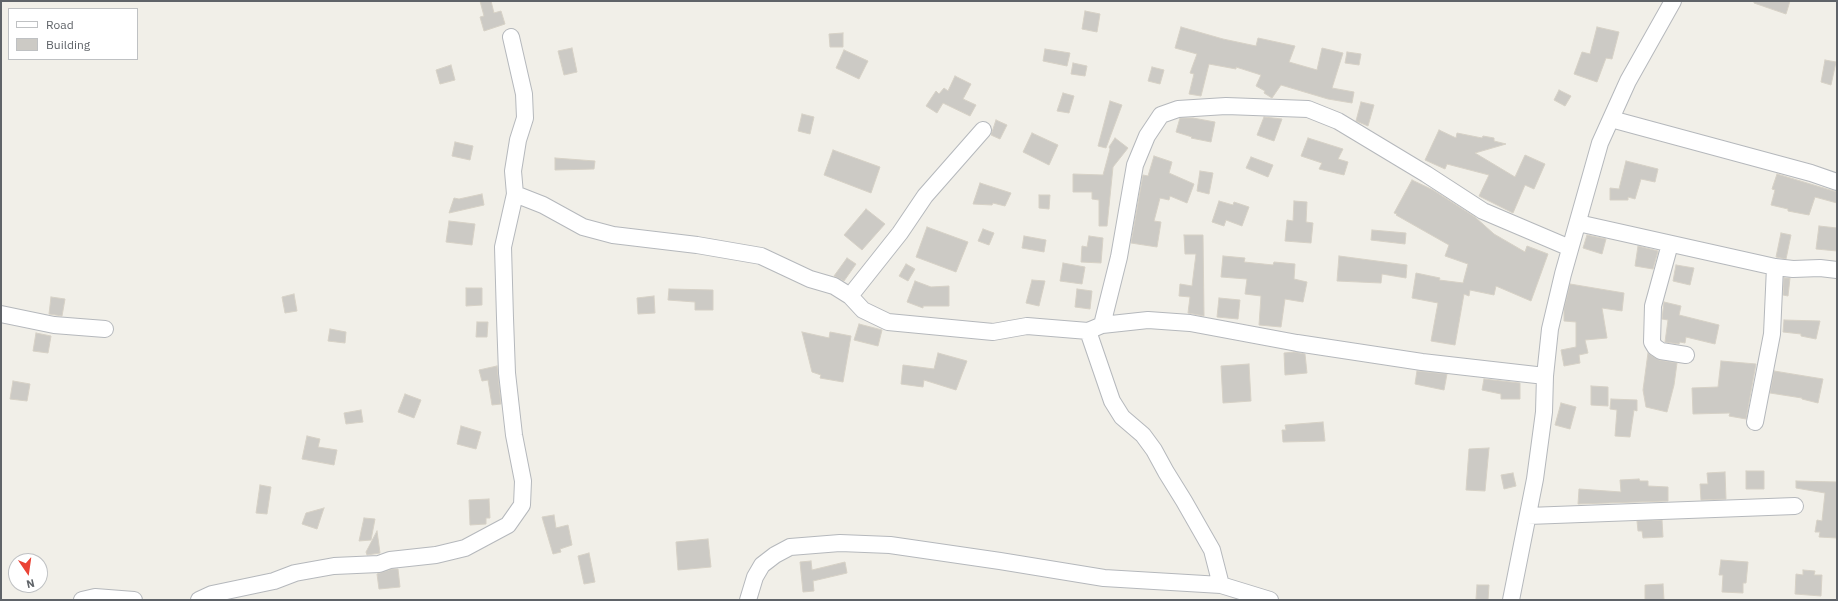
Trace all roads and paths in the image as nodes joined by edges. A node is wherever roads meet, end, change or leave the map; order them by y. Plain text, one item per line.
1 (1673, 1) edge
2 (511, 37) dead end
3 (1611, 118) junction
4 (983, 130) dead end
5 (1837, 182) edge
6 (515, 194) junction
7 (1578, 223) junction
8 (1670, 244) junction
9 (1570, 248) junction
10 (1775, 267) junction
11 (1837, 270) edge
12 (850, 296) junction
13 (1, 314) edge
14 (1095, 328) junction
15 (105, 329) dead end
16 (1686, 355) dead end
17 (1545, 376) junction
18 (1755, 422) dead end
19 (1795, 506) dead end
20 (1528, 516) junction
21 (1221, 585) junction
22 (82, 600) edge
23 (134, 600) edge
24 (199, 600) edge
25 (748, 600) edge
26 (1270, 600) edge
27 (1511, 600) edge

1 - 3 street
2 - 6 street
3 - 5 street
3 - 7 street
4 - 12 street
6 - 12 street
6 - 24 street
7 - 8 street
7 - 9 street
8 - 10 street
8 - 16 street
9 - 14 street
9 - 17 street
10 - 11 street
10 - 18 street
12 - 14 street
13 - 15 street
14 - 17 street
14 - 21 street
17 - 20 street
19 - 20 street
20 - 27 street
21 - 25 street
21 - 26 street
22 - 23 street

